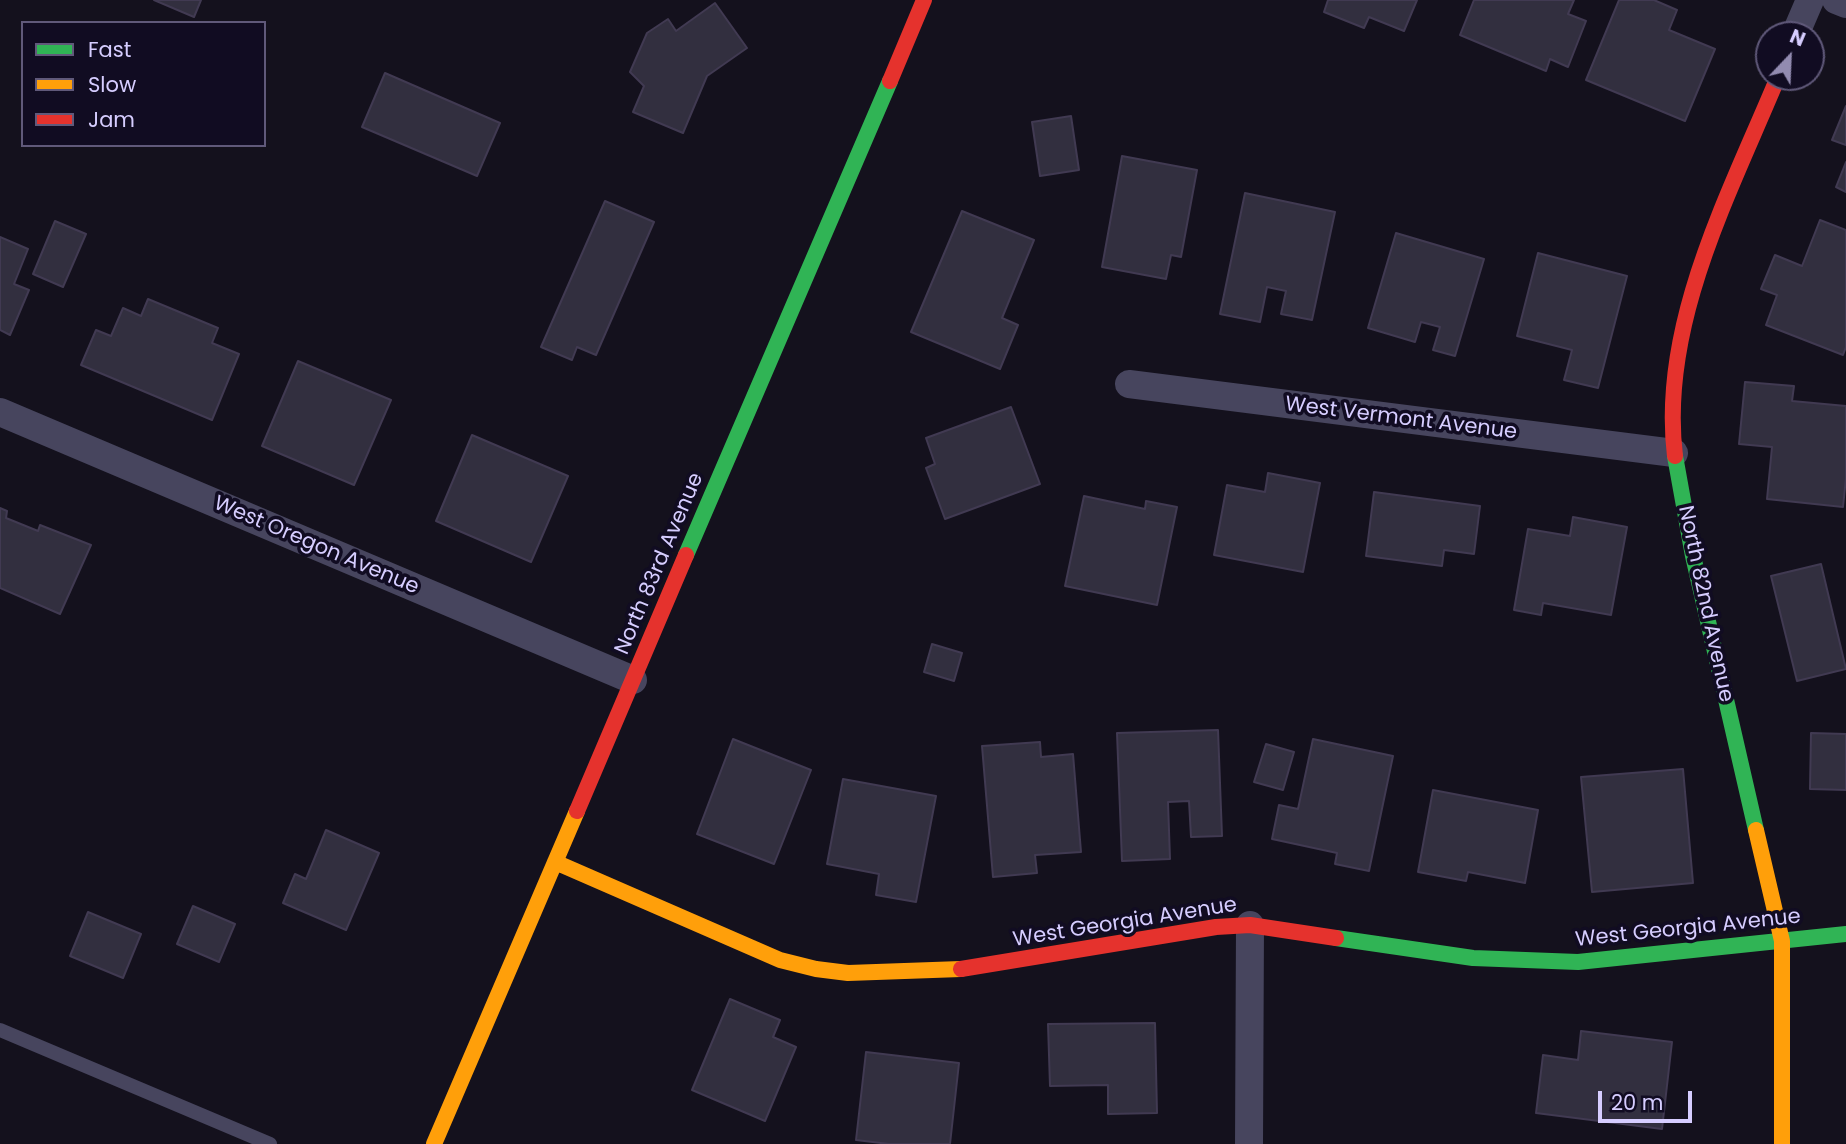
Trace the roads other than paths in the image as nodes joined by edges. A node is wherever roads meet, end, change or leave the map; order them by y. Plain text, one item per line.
1 (924, 0) edge
2 (1810, 0) edge
3 (1836, 0) edge
4 (1846, 4) edge
5 (1802, 21) edge
6 (1772, 91) edge
7 (1129, 384) dead end
8 (0, 412) edge
9 (1674, 453) junction
10 (633, 680) junction
11 (555, 862) junction
12 (1250, 925) junction
13 (1846, 934) edge
14 (1782, 941) junction
15 (0, 1030) edge
16 (270, 1144) edge
17 (434, 1144) edge
18 (1249, 1144) edge
19 (1782, 1144) edge

1 - 10 street, North 83rd Avenue
2 - 5 street
3 - 4 street
6 - 9 street, North 82nd Avenue
7 - 9 street, West Vermont Avenue
8 - 10 street, West Oregon Avenue
9 - 14 street, North 82nd Avenue
10 - 11 street, North 83rd Avenue
11 - 12 street, West Georgia Avenue
11 - 17 street, North 83rd Avenue
12 - 14 street, West Georgia Avenue
12 - 18 street
13 - 14 street, West Georgia Avenue
14 - 19 street, North 82nd Avenue
15 - 16 lane

